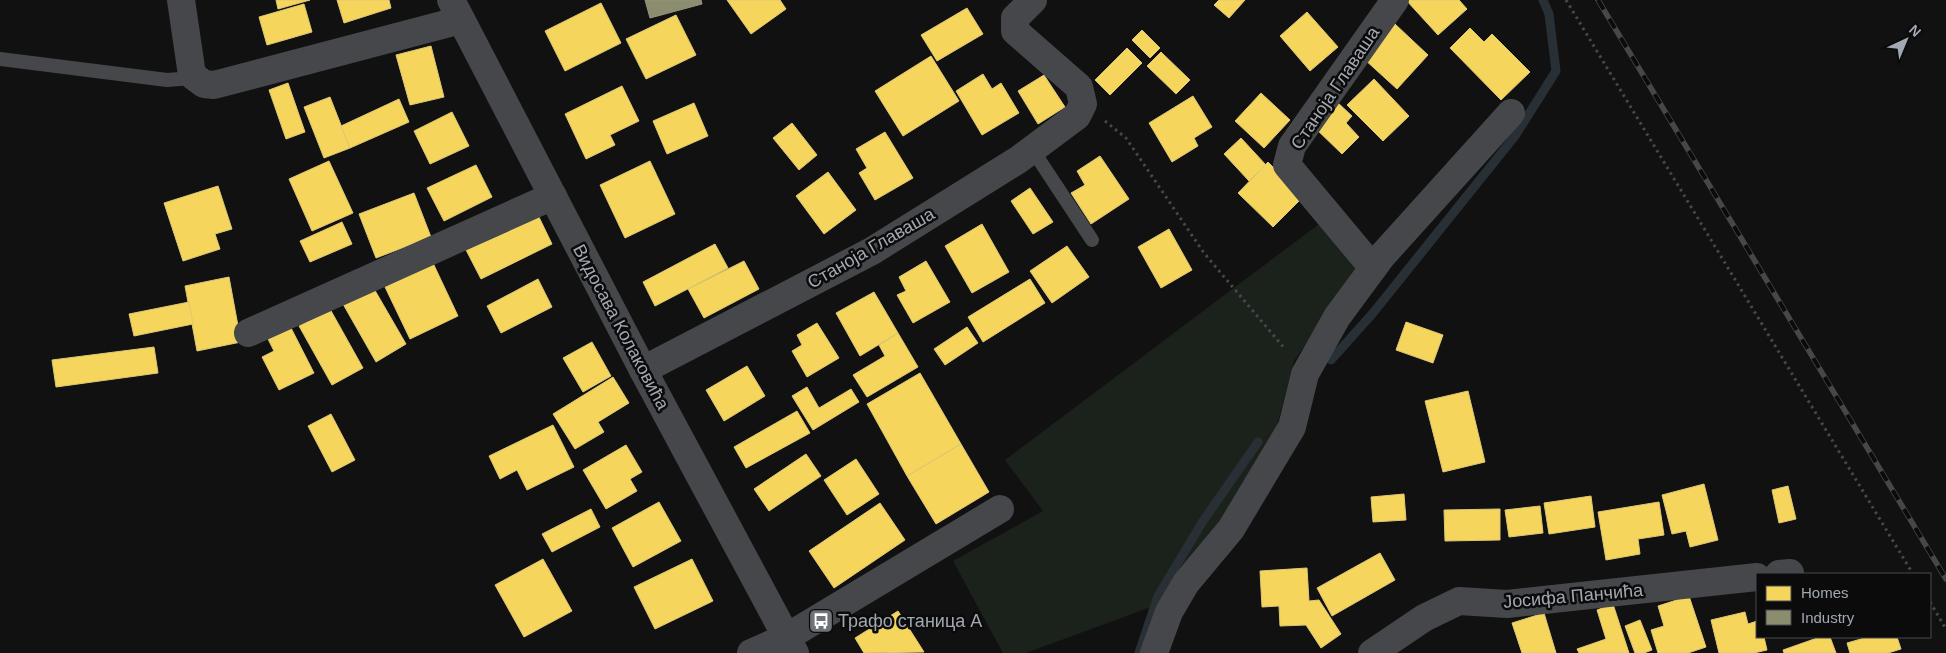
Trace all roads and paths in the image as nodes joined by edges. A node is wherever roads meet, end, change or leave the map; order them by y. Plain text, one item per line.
1 (180, 0) edge
2 (1033, 0) edge
3 (1395, 0) edge
4 (1566, 0) edge
5 (456, 10) edge
6 (0, 59) edge
7 (192, 75) junction
8 (1083, 104) junction
9 (1511, 113) dead end
10 (1032, 149) junction
11 (552, 196) junction
12 (1092, 240) dead end
13 (1374, 268) junction
14 (248, 333) dead end
15 (643, 370) junction
16 (1305, 374) junction
17 (1000, 509) dead end
18 (1912, 573) edge
19 (1756, 577) edge
20 (1931, 604) edge
21 (1946, 629) edge
22 (791, 645) edge
23 (751, 653) edge
24 (1154, 653) edge
25 (1372, 653) edge

1 - 7 street
2 - 8 street
3 - 13 street, Станоја Главаша
4 - 18 path
5 - 7 street
5 - 11 street, Видосава Колаковића
6 - 7 lane
8 - 10 street, Станоја Главаша
8 - 16 path
9 - 13 street
10 - 12 lane
10 - 15 street, Станоја Главаша
11 - 14 street
11 - 15 street, Видосава Колаковића
13 - 16 street
15 - 22 street, Видосава Колаковића
16 - 24 street
17 - 22 street
19 - 25 street, Јосифа Панчића
20 - 21 path
22 - 23 street

